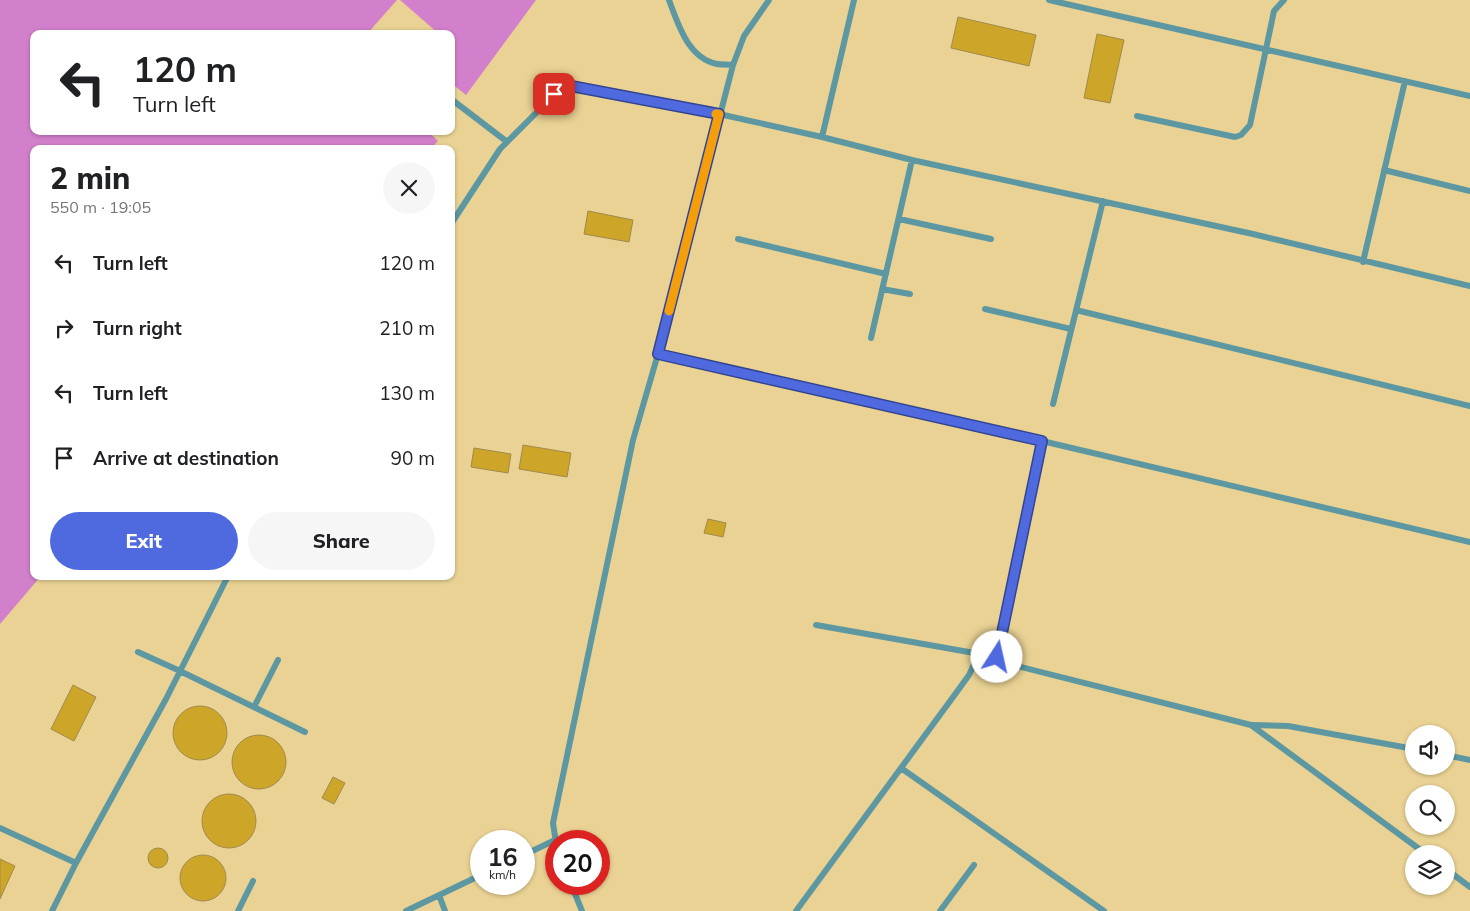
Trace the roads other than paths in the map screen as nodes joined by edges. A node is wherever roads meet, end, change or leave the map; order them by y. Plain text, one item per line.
1 (669, 0) edge
2 (769, 0) edge
3 (854, 0) edge
4 (1049, 0) edge
5 (1284, 0) edge
6 (1265, 49) junction
7 (733, 65) junction
8 (1405, 81) junction
9 (1470, 96) edge
10 (455, 102) edge
11 (719, 114) junction
12 (1137, 116) dead end
13 (822, 137) junction
14 (506, 141) junction
15 (912, 160) junction
16 (1384, 170) junction
17 (1470, 191) edge
18 (1103, 200) junction
19 (455, 218) edge
20 (899, 219) junction
21 (738, 239) dead end
22 (991, 239) dead end
23 (1364, 262) junction
24 (886, 274) junction
25 (1470, 286) edge
26 (882, 289) junction
27 (910, 294) dead end
28 (985, 309) dead end
29 (1076, 310) junction
30 (1071, 329) junction
31 (871, 338) dead end
32 (658, 354) junction
33 (1053, 404) dead end
34 (1470, 406) edge
35 (1042, 441) junction
36 (1470, 542) edge
37 (226, 580) edge
38 (816, 625) dead end
39 (138, 652) dead end
40 (978, 654) junction
41 (997, 657) junction
42 (278, 660) dead end
43 (180, 670) junction
44 (254, 707) junction
45 (1252, 725) junction
46 (305, 732) dead end
47 (1405, 747) edge
48 (1455, 757) edge
49 (1470, 760) edge
50 (901, 768) junction
51 (0, 828) edge
52 (554, 830) edge
53 (1414, 845) edge
54 (76, 863) junction
55 (974, 865) dead end
56 (1455, 876) edge
57 (253, 881) dead end
58 (470, 881) edge
59 (1470, 887) edge
60 (439, 895) junction
61 (575, 895) edge
62 (52, 911) edge
63 (238, 911) edge
64 (406, 911) edge
65 (445, 911) edge
66 (582, 911) edge
67 (796, 911) edge
68 (940, 911) edge
69 (1104, 911) edge

1 - 7 lane
2 - 7 lane
3 - 13 lane
4 - 6 lane
5 - 6 lane
6 - 8 lane
6 - 12 lane
7 - 11 lane
8 - 9 lane
8 - 16 lane
10 - 14 lane
11 - 13 lane
11 - 14 lane
11 - 32 lane
13 - 15 lane
14 - 19 lane
15 - 18 lane
15 - 20 lane
16 - 17 lane
16 - 23 lane
18 - 23 lane
18 - 29 lane
20 - 22 lane
20 - 24 lane
21 - 24 lane
23 - 25 lane
24 - 26 lane
26 - 27 lane
26 - 31 lane
28 - 30 lane
29 - 30 lane
29 - 34 lane
30 - 33 lane
32 - 35 lane
32 - 52 lane
35 - 36 lane
35 - 41 lane
37 - 43 lane
38 - 40 lane
39 - 43 lane
40 - 41 lane
40 - 50 lane
41 - 45 lane
42 - 44 lane
43 - 44 lane
43 - 54 lane
44 - 46 lane
45 - 47 lane
45 - 53 lane
48 - 49 lane
50 - 67 lane
50 - 69 lane
51 - 54 lane
54 - 62 lane
55 - 68 lane
56 - 59 lane
57 - 63 lane
58 - 60 lane
60 - 64 lane
60 - 65 lane
61 - 66 lane

